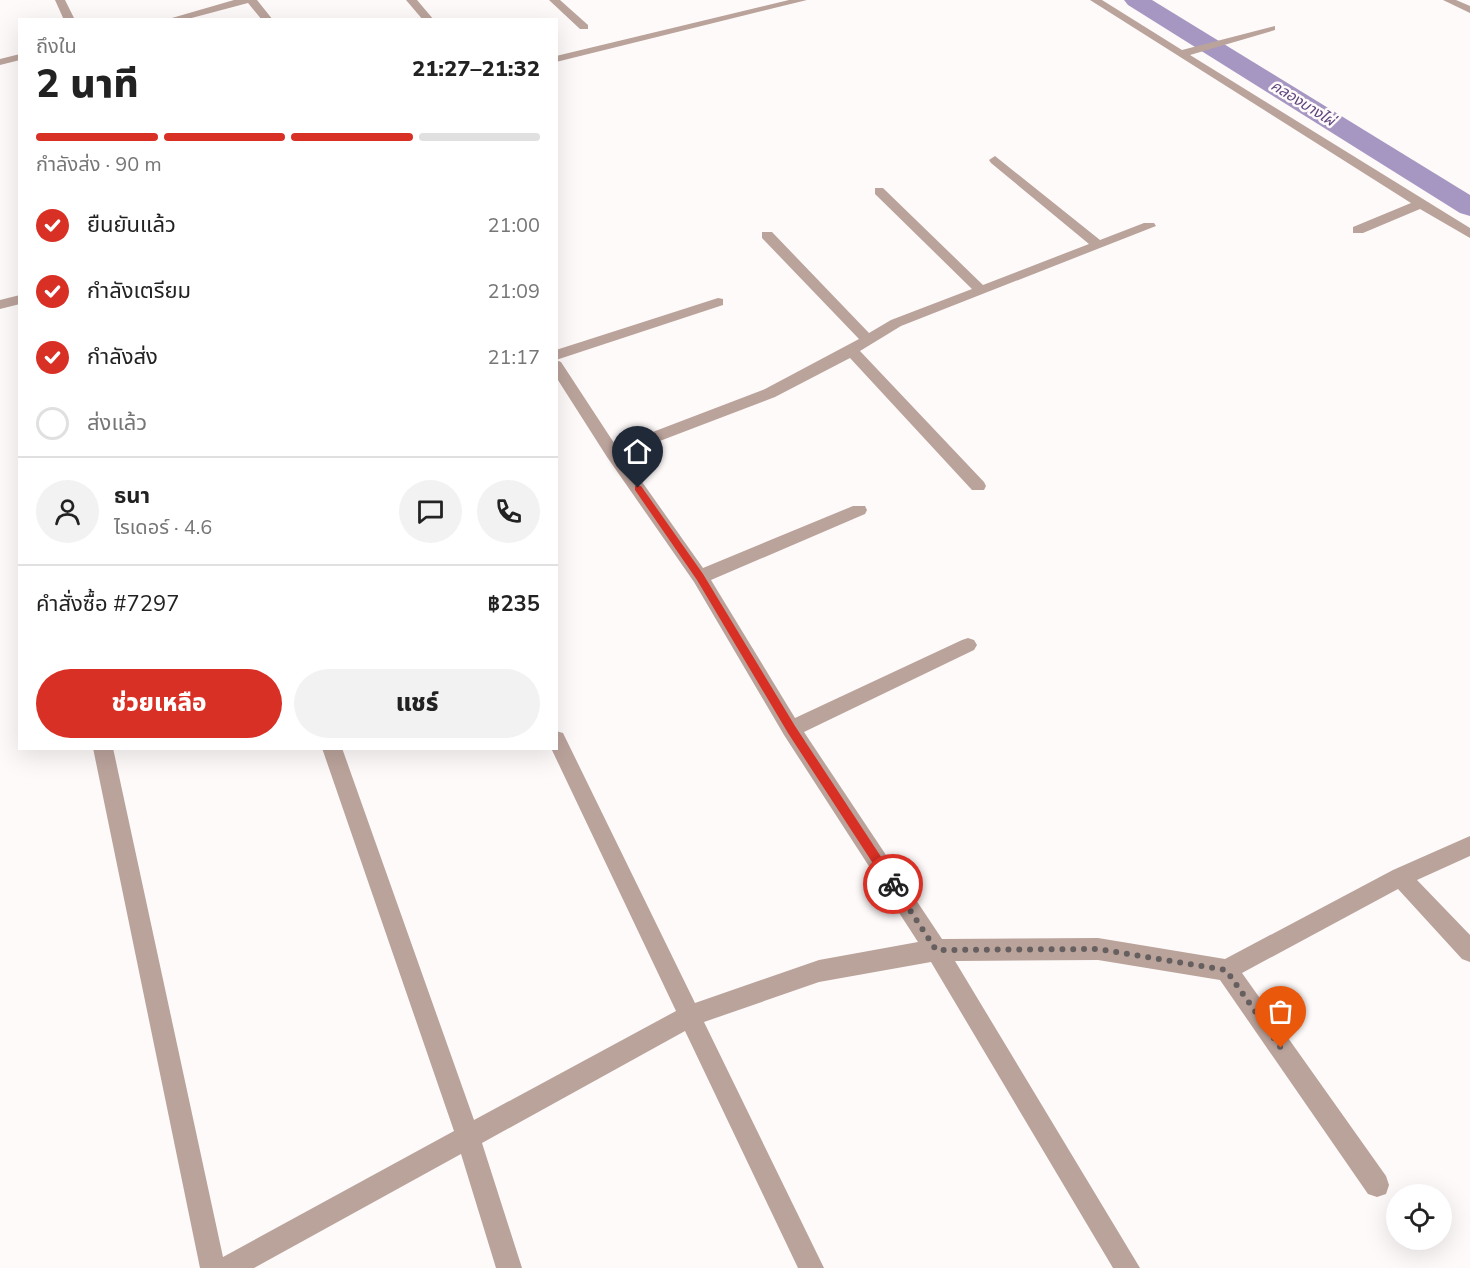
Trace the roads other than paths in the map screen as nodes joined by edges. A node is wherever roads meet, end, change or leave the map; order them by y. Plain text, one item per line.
1 (60, 0) edge
2 (248, 0) edge
3 (411, 0) edge
4 (554, 0) edge
5 (802, 0) edge
6 (1095, 0) edge
7 (1448, 0) edge
8 (215, 4) edge
9 (1470, 10) edge
10 (69, 18) edge
11 (176, 18) edge
12 (266, 18) edge
13 (427, 18) edge
14 (584, 27) dead end
15 (1271, 28) dead end
16 (1180, 54) junction
17 (18, 58) edge
18 (558, 59) edge
19 (0, 62) edge
20 (995, 159) dead end
21 (879, 191) dead end
22 (1420, 204) junction
23 (1149, 226) dead end
24 (1358, 230) dead end
25 (1467, 230) edge
26 (767, 235) dead end
27 (1097, 244) junction
28 (980, 289) junction
29 (18, 300) edge
30 (718, 302) dead end
31 (0, 305) edge
32 (868, 340) junction
33 (851, 350) junction
34 (558, 354) edge
35 (558, 368) edge
36 (613, 453) junction
37 (978, 486) dead end
38 (859, 510) dead end
39 (700, 577) junction
40 (968, 645) dead end
41 (791, 729) junction
42 (558, 743) edge
43 (103, 750) edge
44 (334, 750) edge
45 (1470, 846) edge
46 (1400, 877) junction
47 (936, 950) junction
48 (1470, 951) edge
49 (1226, 970) junction
50 (689, 1016) junction
51 (468, 1138) junction
52 (1377, 1185) dead end
53 (213, 1268) edge
54 (228, 1268) edge
55 (509, 1268) edge
56 (812, 1268) edge
57 (1126, 1268) edge

1 - 10 street
2 - 8 street
2 - 12 street
3 - 13 street
4 - 14 street
5 - 18 street
6 - 16 street
7 - 9 street
8 - 11 street
15 - 16 street
16 - 22 street
17 - 19 street
20 - 27 street
21 - 28 street
22 - 24 street
22 - 25 street
23 - 27 street
26 - 32 street
27 - 28 street
28 - 32 street
29 - 31 street
30 - 34 street
32 - 33 street
33 - 36 street
33 - 37 street
35 - 36 street
36 - 39 street
38 - 39 street
39 - 41 street
40 - 41 street
41 - 47 street
42 - 50 street
43 - 53 street
44 - 51 street
45 - 46 street
46 - 48 street
46 - 49 street
47 - 49 street
47 - 50 street
47 - 57 street
49 - 52 street
50 - 51 street
50 - 56 street
51 - 54 street
51 - 55 street

